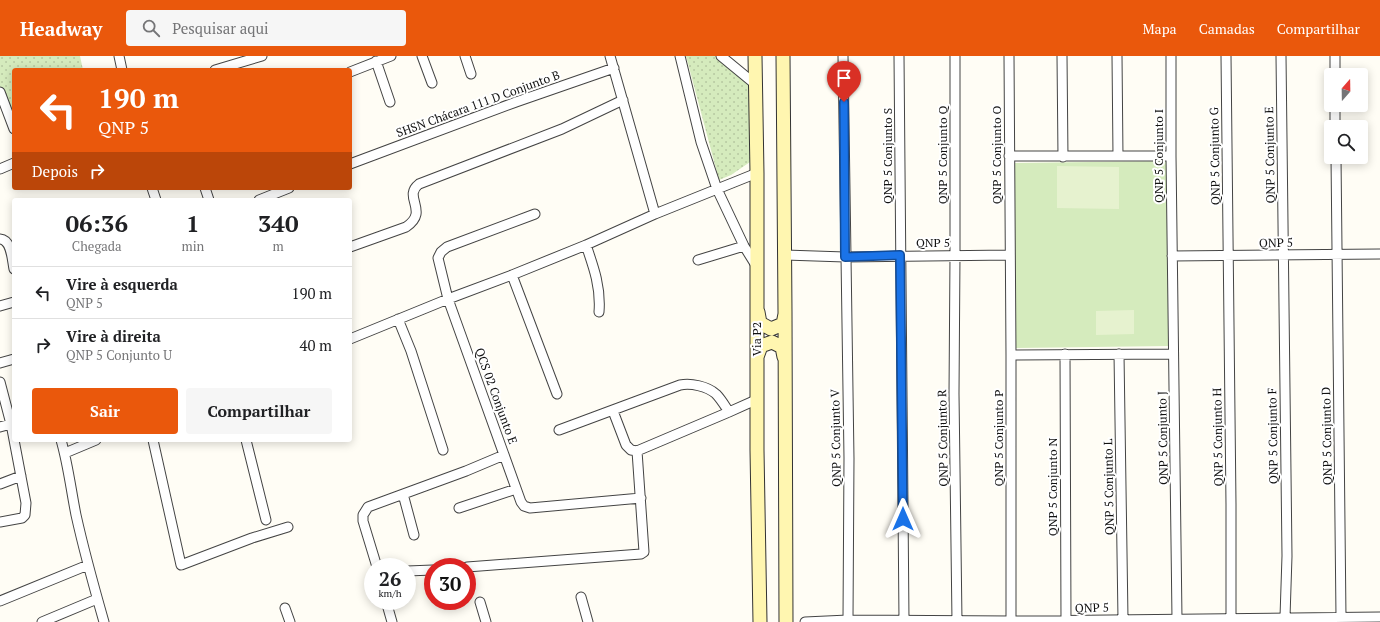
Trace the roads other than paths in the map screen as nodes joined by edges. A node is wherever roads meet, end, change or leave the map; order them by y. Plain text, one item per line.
1 (119, 56) edge
2 (262, 56) edge
3 (391, 56) edge
4 (422, 56) edge
5 (465, 56) edge
6 (610, 56) edge
7 (680, 56) edge
8 (721, 56) edge
9 (755, 56) edge
10 (783, 56) edge
11 (843, 56) edge
12 (899, 56) edge
13 (954, 56) edge
14 (1008, 56) edge
15 (1062, 56) edge
16 (1117, 56) edge
17 (1171, 56) edge
18 (1226, 56) edge
19 (1281, 56) edge
20 (1335, 56) edge
21 (376, 62) junction
22 (122, 68) edge
23 (222, 68) edge
24 (614, 68) junction
25 (1335, 68) edge
26 (352, 71) edge
27 (471, 74) dead end
28 (432, 84) dead end
29 (755, 84) junction
30 (0, 92) edge
31 (623, 100) junction
32 (390, 102) dead end
33 (12, 123) edge
34 (1009, 156) junction
35 (1118, 156) junction
36 (1171, 156) junction
37 (1063, 157) junction
38 (352, 163) edge
39 (12, 164) edge
40 (1336, 164) edge
41 (0, 169) edge
42 (757, 173) junction
43 (284, 190) edge
44 (717, 190) junction
45 (263, 198) edge
46 (535, 214) dead end
47 (655, 214) junction
48 (0, 239) edge
49 (586, 245) junction
50 (744, 246) junction
51 (352, 247) edge
52 (1283, 254) junction
53 (1336, 254) junction
54 (1380, 254) edge
55 (785, 255) junction
56 (900, 255) junction
57 (955, 255) junction
58 (1010, 255) junction
59 (1172, 256) junction
60 (1228, 256) junction
61 (845, 257) junction
62 (12, 260) edge
63 (698, 260) dead end
64 (757, 267) junction
65 (512, 275) junction
66 (448, 299) junction
67 (12, 303) edge
68 (0, 306) edge
69 (757, 311) junction
70 (599, 312) dead end
71 (785, 312) junction
72 (398, 319) junction
73 (352, 338) edge
74 (1064, 354) junction
75 (1119, 354) junction
76 (1173, 354) junction
77 (1011, 355) junction
78 (757, 357) junction
79 (784, 359) junction
80 (12, 360) edge
81 (0, 363) edge
82 (0, 382) edge
83 (557, 394) dead end
84 (758, 398) junction
85 (612, 411) junction
86 (729, 412) junction
87 (11, 424) junction
88 (0, 427) edge
89 (12, 429) edge
90 (559, 430) dead end
91 (14, 442) edge
92 (61, 442) edge
93 (91, 442) edge
94 (152, 442) edge
95 (246, 442) edge
96 (443, 450) dead end
97 (637, 451) junction
98 (64, 453) junction
99 (504, 455) junction
100 (21, 476) junction
101 (0, 484) edge
102 (516, 489) junction
103 (403, 494) junction
104 (641, 498) junction
105 (459, 508) dead end
106 (266, 520) dead end
107 (0, 522) edge
108 (288, 527) dead end
109 (414, 534) dead end
110 (374, 558) edge
111 (88, 565) junction
112 (476, 566) edge
113 (581, 597) dead end
114 (97, 598) junction
115 (0, 601) edge
116 (480, 602) dead end
117 (285, 608) dead end
118 (389, 610) edge
119 (1286, 617) junction
120 (1341, 617) junction
121 (1380, 617) edge
122 (1231, 618) junction
123 (1123, 619) junction
124 (1177, 619) junction
125 (848, 620) junction
126 (904, 620) junction
127 (957, 621) edge
128 (1011, 621) edge
129 (1066, 621) junction
130 (42, 622) edge
131 (104, 622) edge
132 (290, 622) edge
133 (392, 622) edge
134 (486, 622) edge
135 (588, 622) edge
136 (760, 622) edge
137 (786, 622) edge
138 (805, 622) edge
139 (820, 622) edge

1 - 22 street
2 - 23 street
3 - 21 street
4 - 28 street
5 - 27 street
6 - 24 street
7 - 44 street
8 - 29 street
9 - 29 main road, Via P2
10 - 55 main road
11 - 61 street, QNP 5 Conjunto V
12 - 56 street, QNP 5 Conjunto S
13 - 57 street, QNP 5 Conjunto Q
14 - 34 street, QNP 5 Conjunto O
15 - 37 street
16 - 35 street
17 - 36 street, QNP 5 Conjunto I
18 - 60 street, QNP 5 Conjunto G
19 - 52 street, QNP 5 Conjunto E
20 - 25 street
21 - 26 street
21 - 32 street
24 - 31 street
24 - 38 street, SHSN Chácara 111 D Conjunto B
29 - 42 main road, Via P2
30 - 33 street
31 - 47 street
31 - 51 street
34 - 37 street
34 - 58 street, QNP 5 Conjunto O
35 - 36 street
35 - 37 street
36 - 59 street, QNP 5 Conjunto I
39 - 41 street
40 - 53 street, QNP 5 Conjunto D
42 - 44 street
42 - 64 main road, Via P2
43 - 45 street
44 - 47 street
44 - 50 street
46 - 66 street, QCS 02 Conjunto E
47 - 49 street
48 - 62 street
49 - 65 street
49 - 70 street
50 - 63 street
50 - 64 street
52 - 53 street, QNP 5
52 - 60 street, QNP 5
52 - 119 street, QNP 5 Conjunto F
53 - 54 street, QNP 5
53 - 120 street, QNP 5 Conjunto D
55 - 61 street, QNP 5
55 - 71 main road
56 - 57 street, QNP 5
56 - 61 street, QNP 5
56 - 126 street, QNP 5 Conjunto S
57 - 58 street, QNP 5
57 - 127 street, QNP 5 Conjunto R
58 - 77 street, QNP 5 Conjunto P
59 - 60 street, QNP 5
59 - 76 street, QNP 5 Conjunto J
60 - 122 street, QNP 5 Conjunto H
61 - 125 street, QNP 5 Conjunto V
64 - 69 main road, Via P2
65 - 66 street
65 - 83 street
66 - 72 street
66 - 99 street, QCS 02 Conjunto E
67 - 68 street
69 - 71 main road
69 - 78 main road, Via P2
71 - 79 main road
72 - 73 street
72 - 96 street
74 - 75 street
74 - 77 street
74 - 129 street, QNP 5 Conjunto N
75 - 76 street
75 - 123 street, QNP 5 Conjunto L
76 - 124 street, QNP 5 Conjunto J
77 - 128 street, QNP 5 Conjunto P
78 - 79 main road
78 - 84 main road, Via P2
79 - 137 main road
80 - 81 street
82 - 87 street
84 - 86 street
84 - 136 main road, Via P2
85 - 86 street
85 - 90 street
85 - 97 street
86 - 97 street
87 - 88 street
87 - 89 street
91 - 100 street
92 - 98 street
93 - 98 street
94 - 108 street
95 - 106 street
97 - 104 street
98 - 111 street
99 - 102 street, QCS 02 Conjunto E
99 - 103 street
100 - 101 street
100 - 107 street
102 - 104 street, QCS 02 Conjunto E
102 - 105 street
103 - 109 street
103 - 110 street
104 - 112 street
111 - 114 street
111 - 115 street
113 - 135 street
114 - 130 street
114 - 131 street
116 - 134 street
117 - 132 street
118 - 133 street
119 - 120 street, QNP 5
119 - 122 street, QNP 5
120 - 121 street, QNP 5
122 - 124 street, QNP 5
123 - 124 street, QNP 5
123 - 129 street, QNP 5
125 - 126 street, QNP 5
125 - 139 street, QNP 5
126 - 127 street, QNP 5
127 - 128 street, QNP 5
128 - 129 street, QNP 5
138 - 139 street, QNP 5

